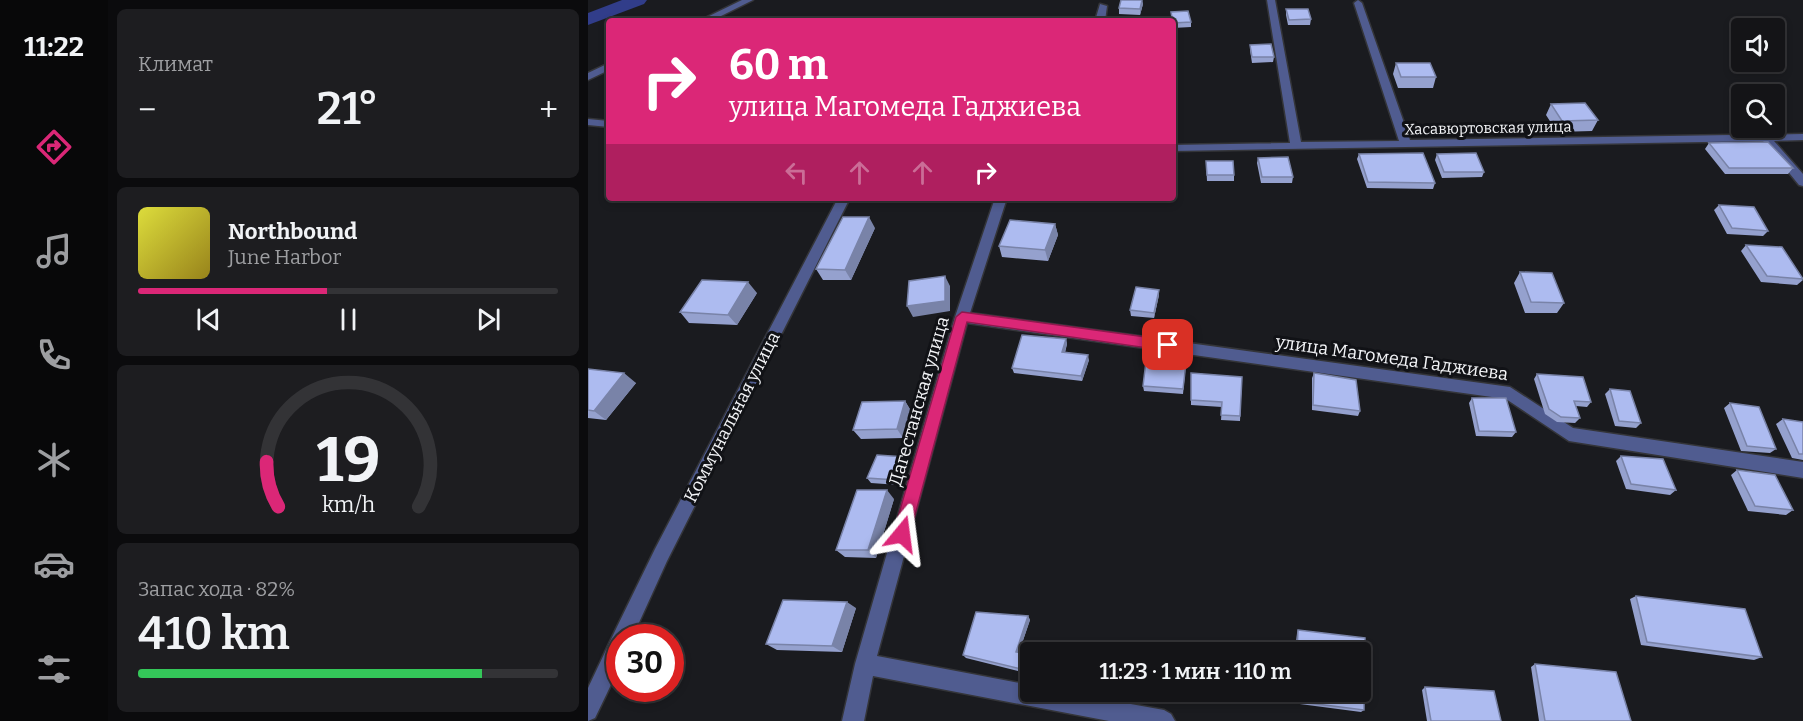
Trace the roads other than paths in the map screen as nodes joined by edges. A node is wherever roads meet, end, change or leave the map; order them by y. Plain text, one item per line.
1 (749, 0) edge
2 (1271, 0) edge
3 (1358, 3) dead end
4 (1103, 6) dead end
5 (710, 18) edge
6 (1101, 18) edge
7 (606, 68) edge
8 (588, 77) edge
9 (588, 122) edge
10 (606, 124) edge
11 (1785, 137) edge
12 (1803, 137) edge
13 (1766, 138) joint
14 (1406, 144) junction
15 (1296, 146) junction
16 (1176, 148) edge
17 (1803, 182) edge
18 (842, 201) edge
19 (1000, 201) edge
20 (962, 317) junction
21 (1803, 470) edge
22 (629, 624) edge
23 (865, 664) junction
24 (606, 673) edge
25 (588, 711) edge
26 (853, 721) edge
27 (1164, 721) edge

1 - 5 street
2 - 15 street
3 - 14 street
4 - 6 street
7 - 8 street
9 - 10 street
11 - 12 street, Хасавюртовская улица
13 - 14 street, Хасавюртовская улица
13 - 17 street
14 - 15 street, Хасавюртовская улица
15 - 16 street, Хасавюртовская улица
18 - 22 street, Коммунальная улица
19 - 20 street, Дагестанская улица
20 - 21 street, улица Магомеда Гаджиева
20 - 23 street, Дагестанская улица
23 - 26 street, Дагестанская улица
23 - 27 street
24 - 25 street

